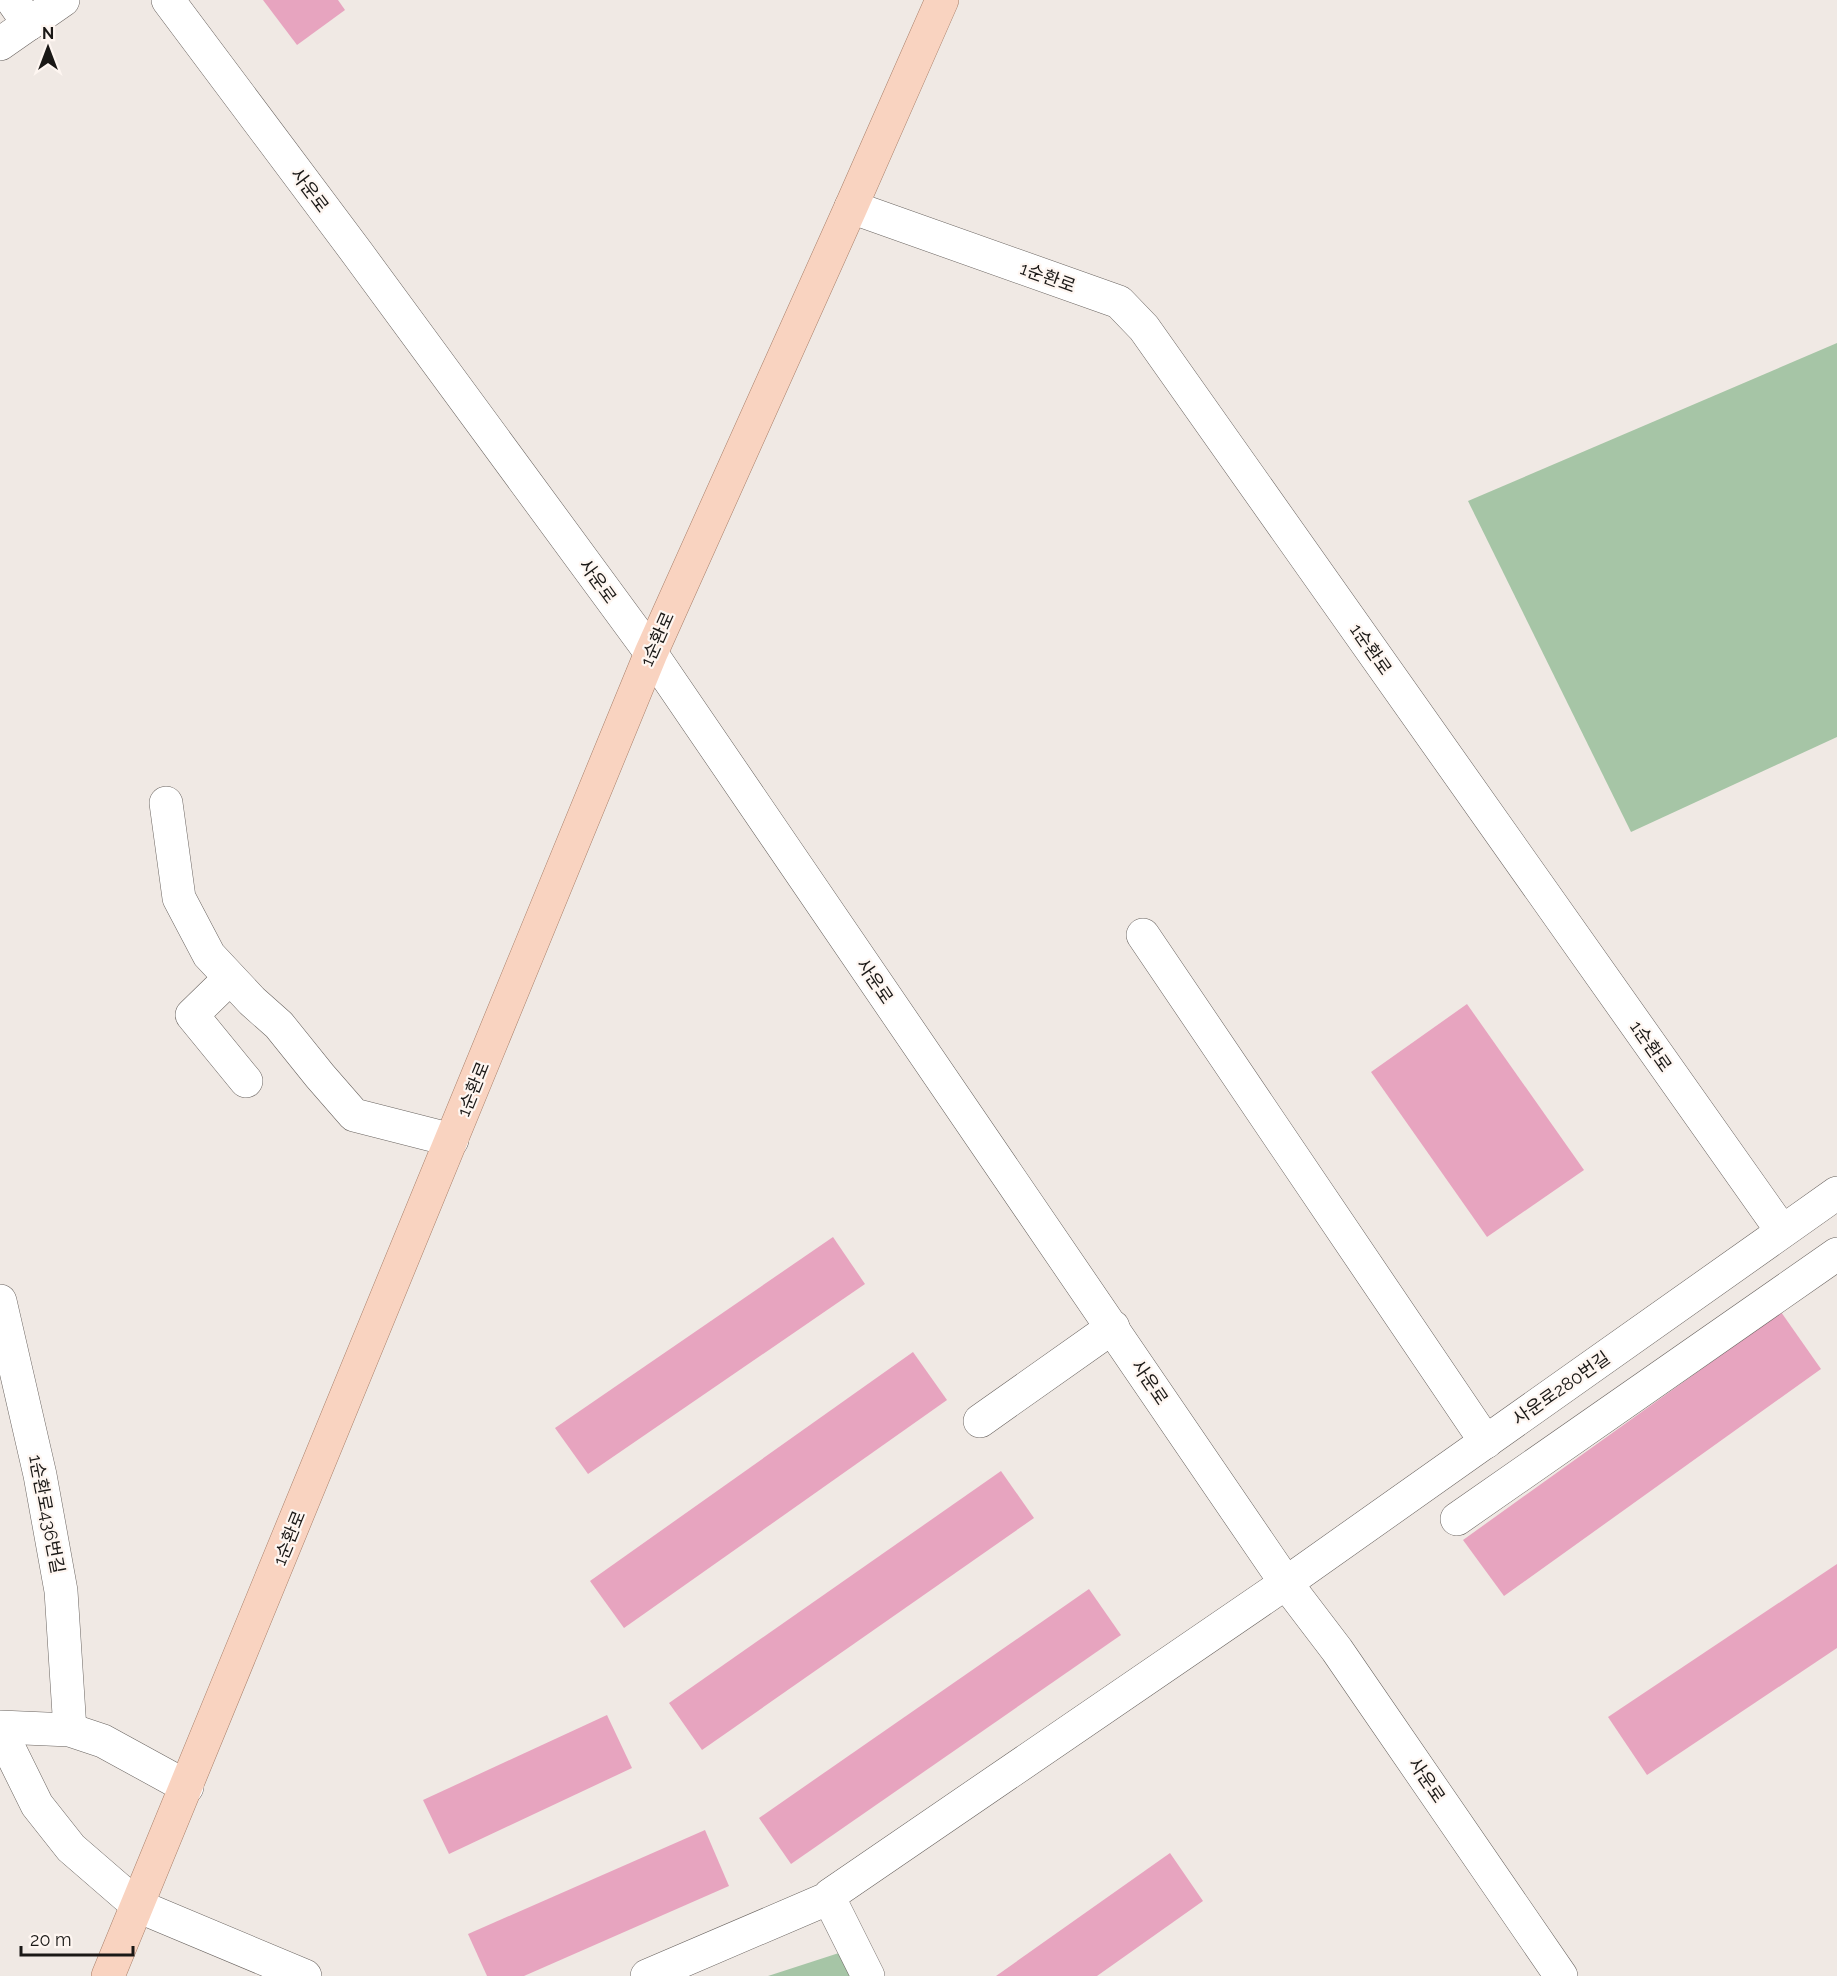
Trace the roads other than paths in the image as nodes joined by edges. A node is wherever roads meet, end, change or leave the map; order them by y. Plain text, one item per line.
1 (63, 0) edge
2 (168, 0) edge
3 (942, 0) edge
4 (21, 12) edge
5 (0, 44) edge
6 (851, 207) junction
7 (651, 653) junction
8 (166, 803) dead end
9 (1143, 935) dead end
10 (230, 978) junction
11 (246, 1081) dead end
12 (452, 1140) junction
13 (1837, 1193) edge
14 (1782, 1231) junction
15 (1837, 1254) edge
16 (0, 1301) edge
17 (1113, 1327) junction
18 (980, 1421) dead end
19 (1486, 1442) junction
20 (1457, 1520) dead end
21 (1286, 1583) junction
22 (0, 1729) edge
23 (70, 1730) junction
24 (187, 1786) junction
25 (829, 1898) junction
26 (138, 1906) junction
27 (108, 1976) edge
28 (305, 1976) edge
29 (646, 1976) edge
30 (868, 1976) edge
31 (1561, 1976) edge

1 - 4 street
2 - 7 street, 사운로
3 - 6 main road, 1순환로
4 - 5 street
6 - 7 main road, 1순환로
6 - 14 street, 1순환로
7 - 12 main road, 1순환로
7 - 17 street, 사운로
8 - 10 street
9 - 19 street
10 - 11 street
10 - 12 street
12 - 24 main road, 1순환로
13 - 14 street, 사운로280번길
14 - 19 street, 사운로280번길
15 - 20 street
16 - 23 street, 1순환로436번길
17 - 18 street
17 - 21 street, 사운로
19 - 21 street, 사운로280번길
21 - 25 street, 사운로280번길
21 - 31 street, 사운로
22 - 23 street
22 - 26 street
23 - 24 street
24 - 26 main road, 1순환로
25 - 29 street, 사운로280번길
25 - 30 street
26 - 27 main road, 1순환로
26 - 28 street

